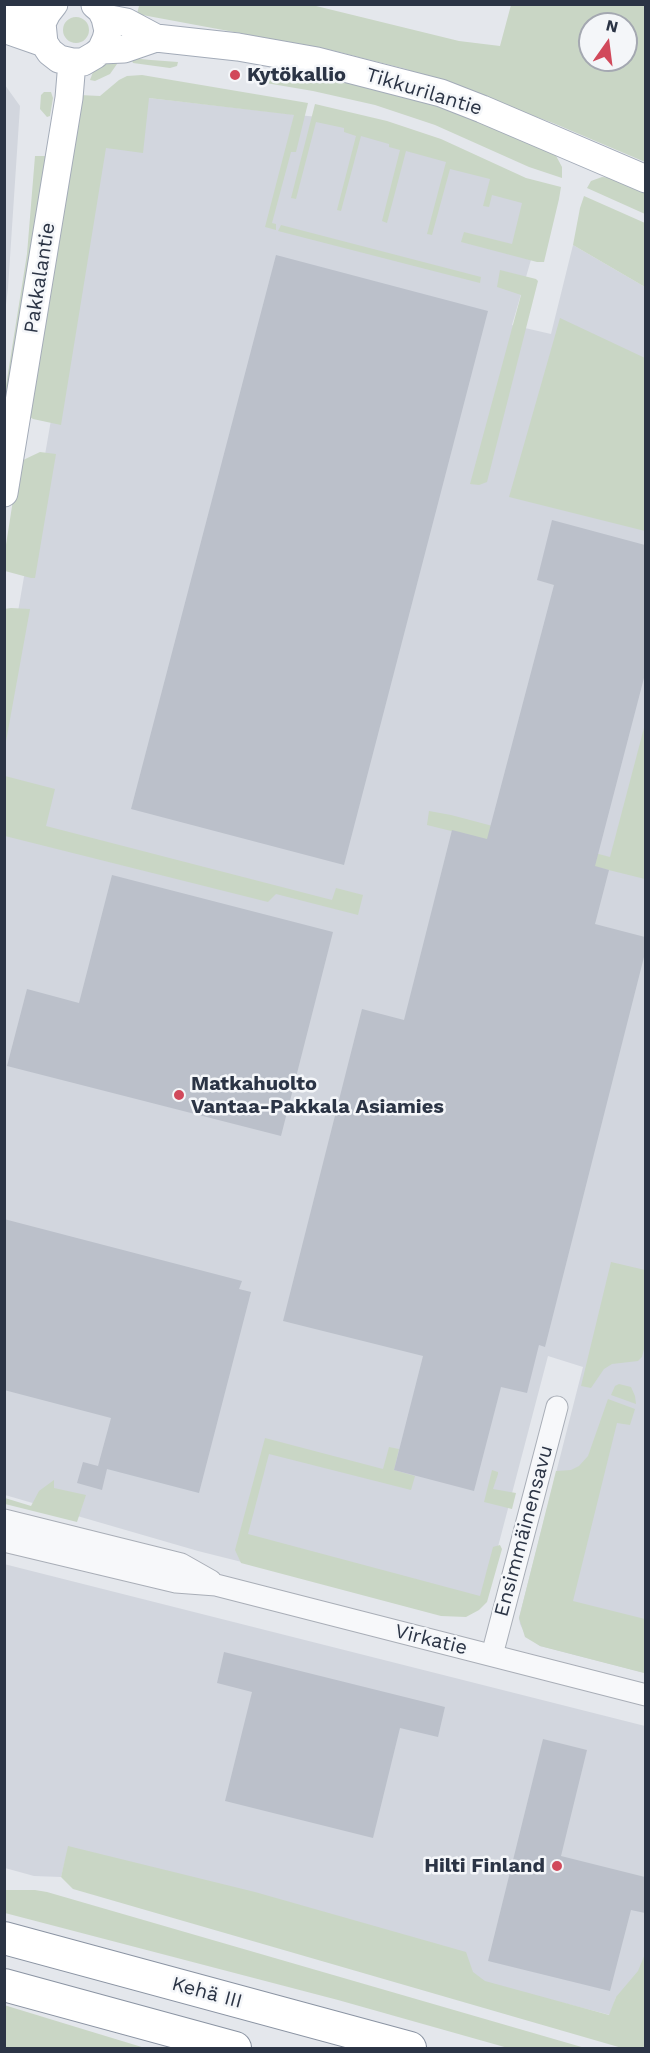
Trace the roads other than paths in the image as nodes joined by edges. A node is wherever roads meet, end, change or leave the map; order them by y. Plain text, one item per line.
1 (50, 9) edge
2 (100, 11) edge
3 (4, 13) edge
4 (4, 29) edge
5 (156, 38) junction
6 (44, 43) junction
7 (101, 50) junction
8 (72, 62) junction
9 (645, 179) edge
10 (4, 493) edge
11 (557, 1407) dead end
12 (4, 1520) edge
13 (4, 1541) edge
14 (216, 1584) junction
15 (492, 1655) junction
16 (645, 1695) edge
17 (4, 1938) edge
18 (4, 1985) edge
19 (235, 2049) edge
20 (410, 2049) edge

1 - 3 main road
1 - 6 main road
2 - 5 main road, Tikkurilantie
2 - 7 main road
4 - 6 main road
5 - 7 main road, Tikkurilantie
5 - 9 main road, Tikkurilantie
6 - 8 main road
7 - 8 main road, Tikkurilantie
8 - 10 main road, Pakkalantie
11 - 15 street, Ensimmäinensavu
12 - 14 street, Virkatie
13 - 14 street, Virkatie
14 - 15 street, Virkatie
15 - 16 street, Virkatie
17 - 20 highway, Kehä III
18 - 19 highway

